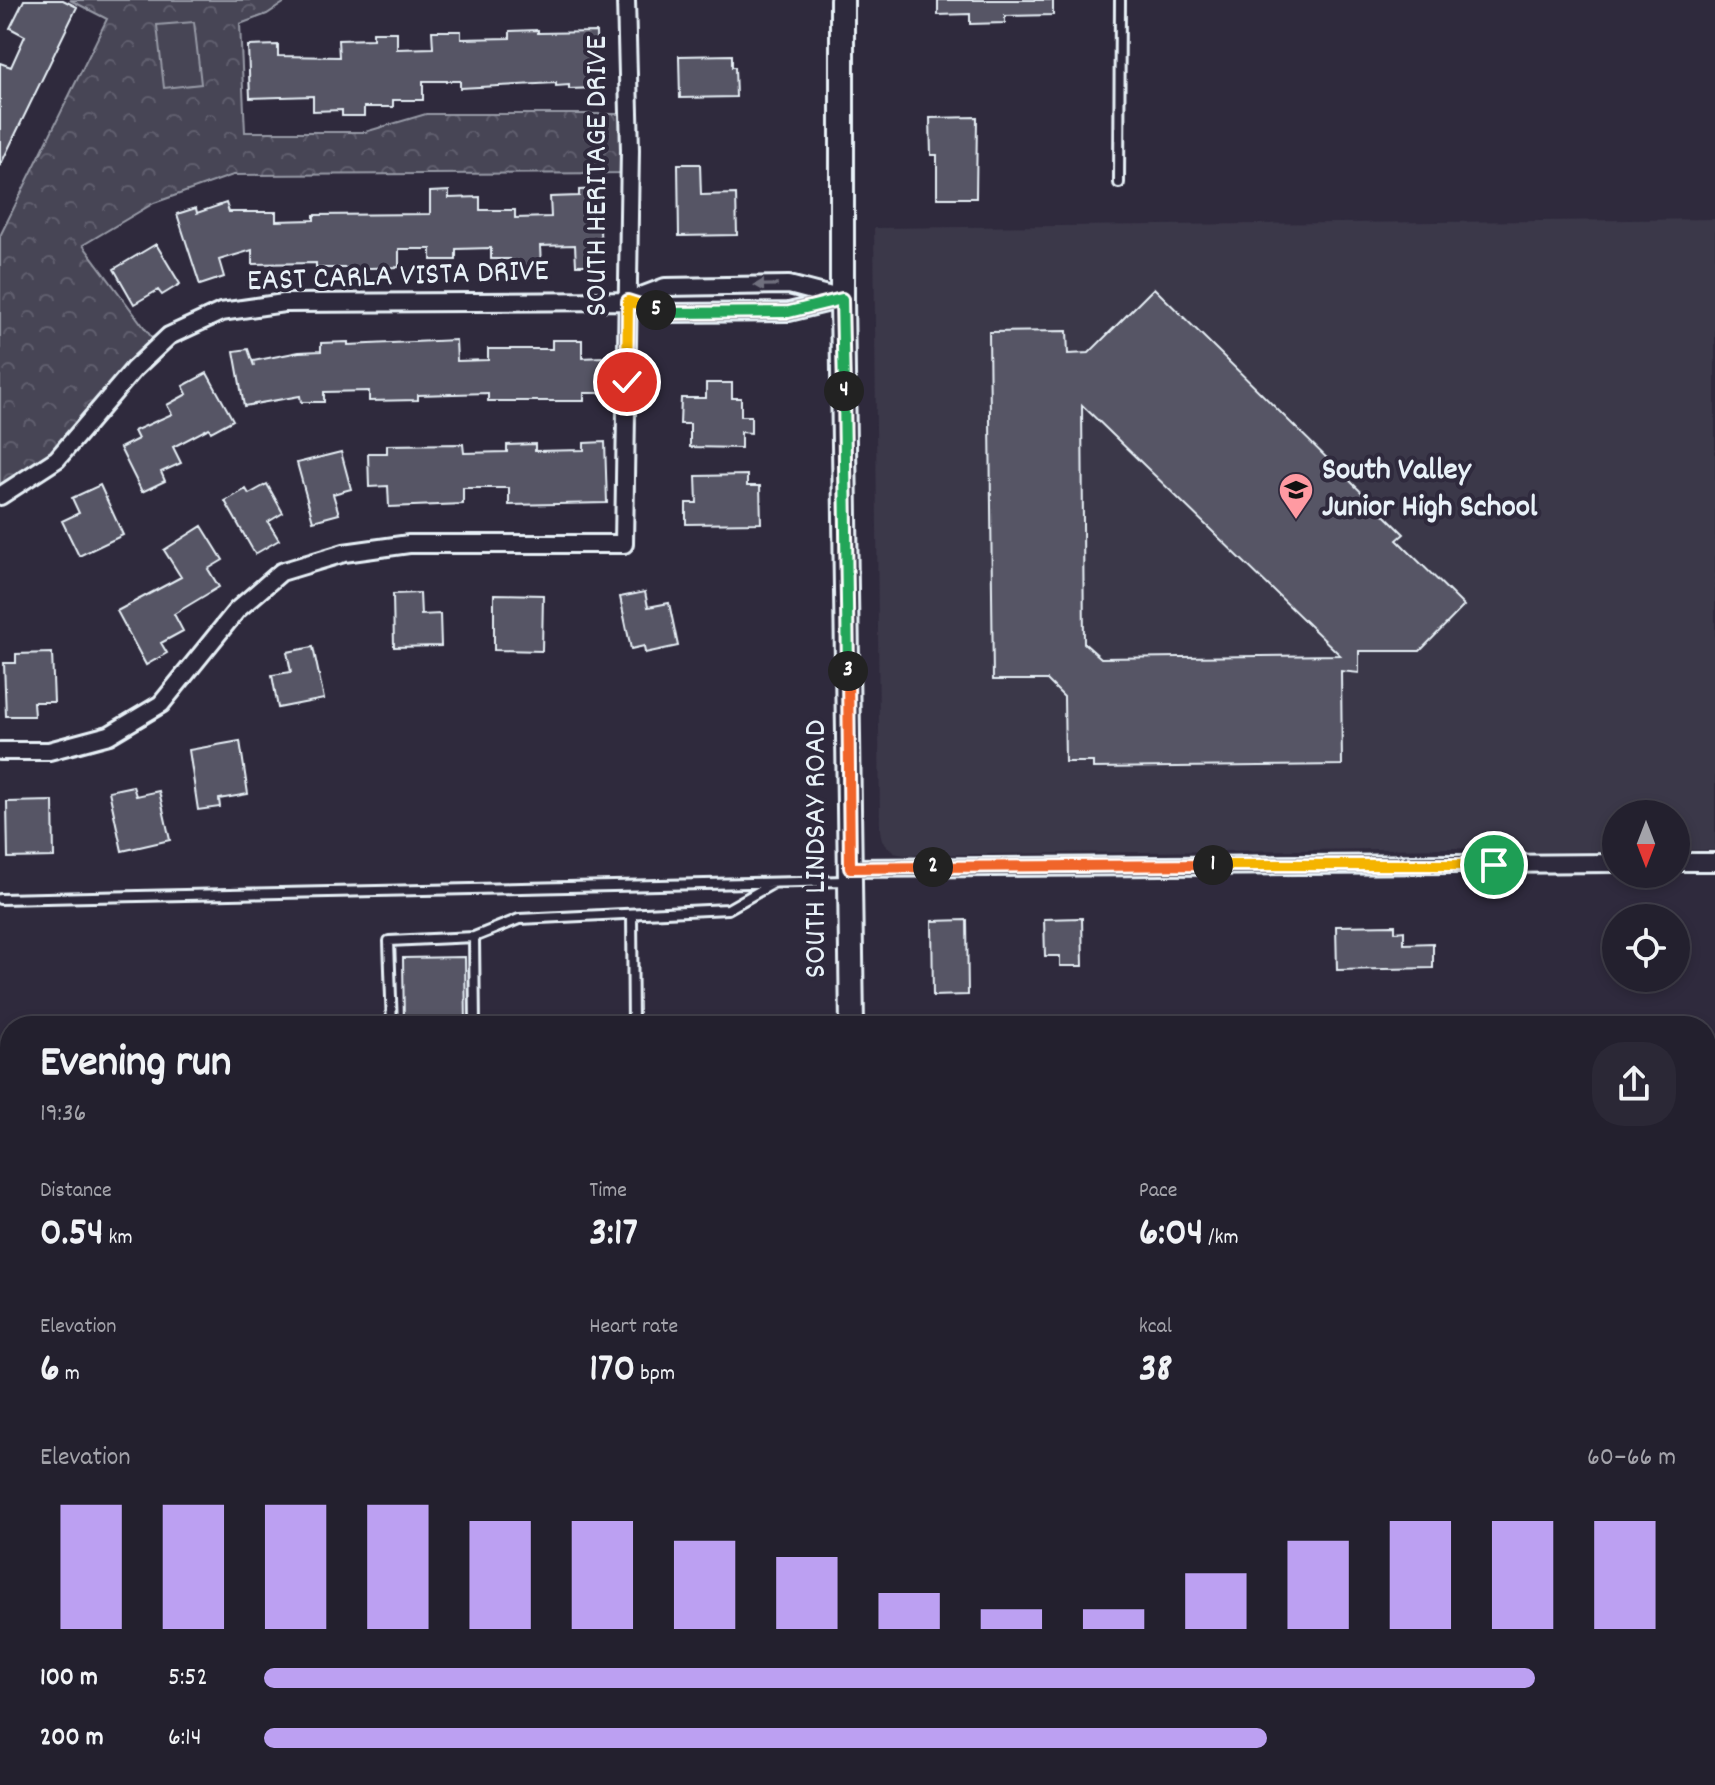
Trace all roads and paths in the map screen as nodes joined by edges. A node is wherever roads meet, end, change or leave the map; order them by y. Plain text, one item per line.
1 (626, 0) edge
2 (842, 0) edge
3 (1120, 0) edge
4 (1119, 183) dead end
5 (842, 299) junction
6 (628, 301) junction
7 (0, 496) edge
8 (0, 751) edge
9 (1690, 862) edge
10 (1715, 862) edge
11 (1602, 863) edge
12 (850, 875) junction
13 (772, 883) junction
14 (0, 899) edge
15 (632, 915) junction
16 (474, 937) junction
17 (392, 1016) edge
18 (475, 1016) edge
19 (633, 1016) edge
20 (852, 1016) edge

1 - 6 street, SOUTH HERITAGE DRIVE
2 - 5 main road, SOUTH LINDSAY ROAD
3 - 4 lane
5 - 6 street, EAST CARLA VISTA DRIVE
5 -> 6 street, EAST CARLA VISTA DRIVE
5 - 12 main road, SOUTH LINDSAY ROAD
6 - 7 street, EAST CARLA VISTA DRIVE
6 - 8 street, SOUTH HERITAGE DRIVE
9 - 10 street
11 - 12 street
12 - 13 lane
12 - 20 main road, SOUTH LINDSAY ROAD
13 - 14 lane
13 - 15 lane
15 - 16 lane
15 - 19 lane
16 - 17 lane
16 - 18 lane

